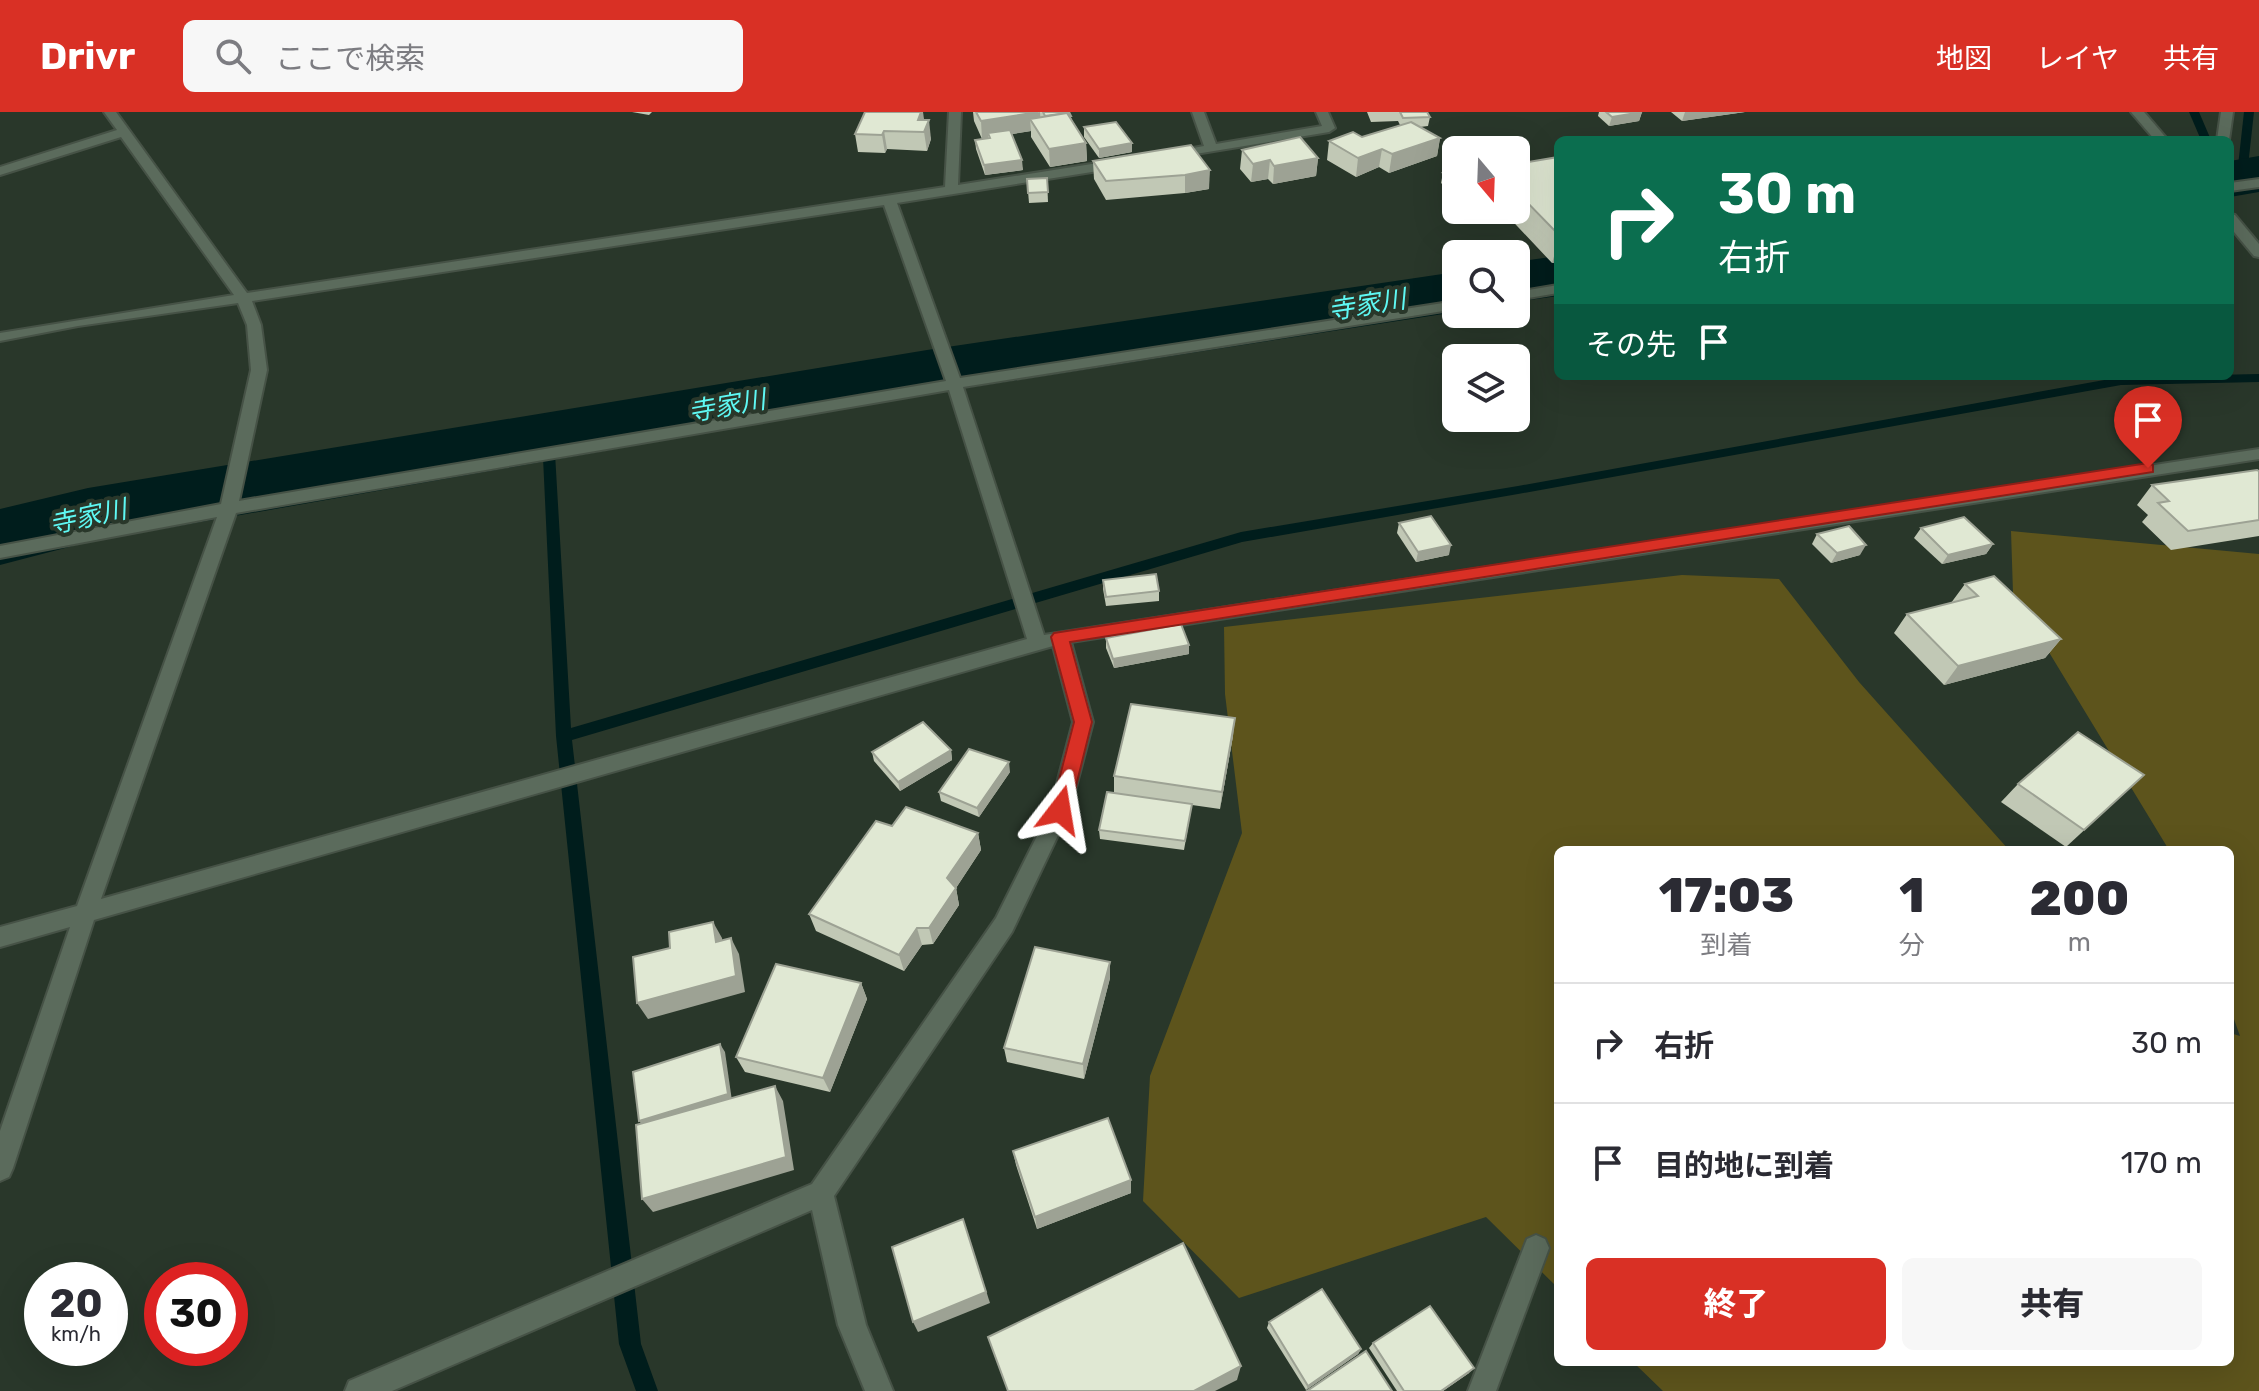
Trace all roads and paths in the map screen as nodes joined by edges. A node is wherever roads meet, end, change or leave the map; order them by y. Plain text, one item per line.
1 (110, 112) edge
2 (955, 112) edge
3 (1198, 112) edge
4 (1322, 112) edge
5 (2137, 112) edge
6 (2227, 112) edge
7 (123, 132) junction
8 (2158, 136) edge
9 (2224, 136) edge
10 (1211, 148) junction
11 (1150, 159) edge
12 (1135, 161) edge
13 (0, 171) edge
14 (2259, 183) edge
15 (2234, 186) edge
16 (951, 192) junction
17 (890, 202) junction
18 (2234, 223) edge
19 (2259, 253) edge
20 (1554, 290) edge
21 (1530, 294) edge
22 (244, 299) junction
23 (1442, 307) edge
24 (0, 337) edge
25 (954, 382) junction
26 (2259, 454) edge
27 (229, 508) junction
28 (0, 552) edge
29 (1048, 640) junction
30 (86, 911) junction
31 (0, 937) edge
32 (0, 1168) edge
33 (821, 1193) junction
34 (1536, 1248) dead end
35 (359, 1391) edge
36 (879, 1391) edge
37 (1482, 1391) edge

1 - 7 street
2 - 16 street
3 - 10 street
4 - 10 street
5 - 8 street
6 - 9 street
7 - 13 street
7 - 22 street
10 - 11 street
12 - 16 street
14 - 15 street
16 - 17 street
17 - 22 street
17 - 25 street
18 - 19 street
20 - 21 street
22 - 24 street
22 - 27 street
23 - 25 street
25 - 27 street
25 - 29 street
26 - 29 street
27 - 28 street
27 - 30 street
29 - 30 street
29 - 33 street
30 - 31 street
30 - 32 street
33 - 35 street
33 - 36 street
34 - 37 street

